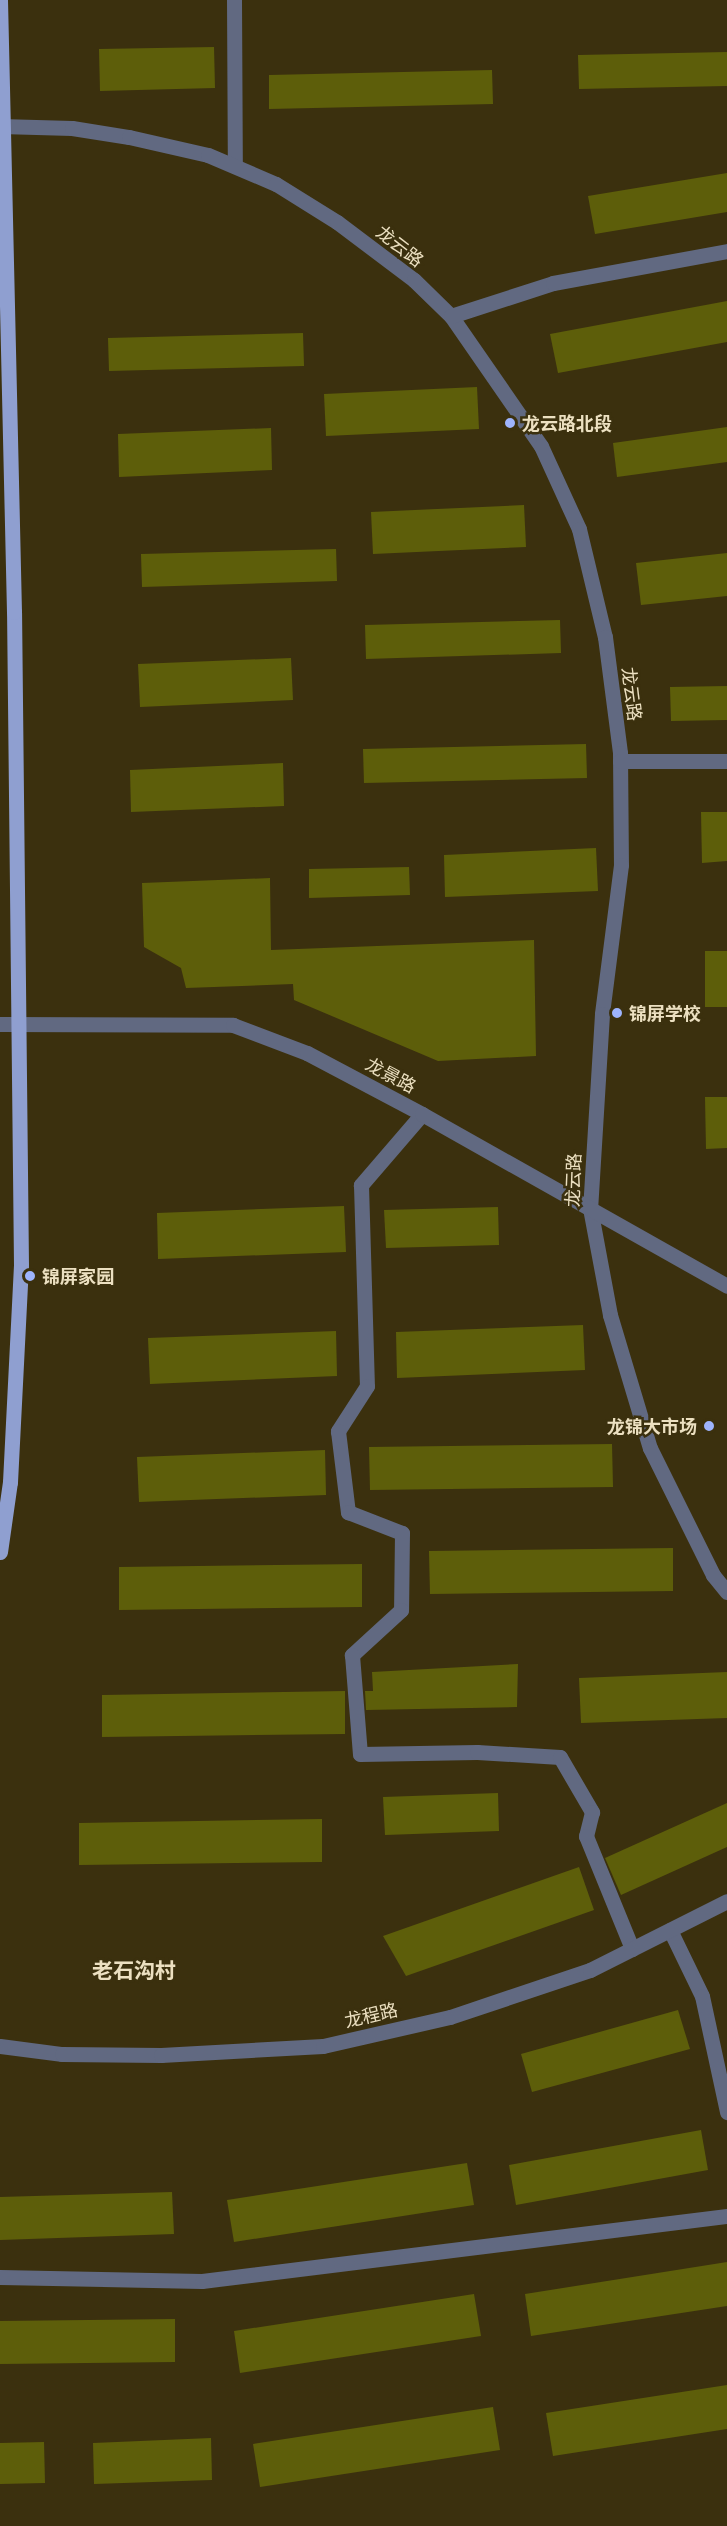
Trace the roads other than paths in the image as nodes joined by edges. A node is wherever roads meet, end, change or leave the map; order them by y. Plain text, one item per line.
1 (0, 0) edge
2 (234, 0) edge
3 (2, 126) edge
4 (235, 166) junction
5 (727, 251) edge
6 (451, 316) junction
7 (620, 761) junction
8 (727, 761) edge
9 (0, 1024) edge
10 (19, 1025) junction
11 (422, 1114) junction
12 (590, 1208) junction
13 (727, 1286) edge
14 (0, 1552) edge
15 (727, 1592) edge
16 (727, 1901) edge
17 (670, 1930) junction
18 (632, 1949) junction
19 (0, 2046) edge
20 (727, 2112) edge
21 (727, 2216) edge
22 (0, 2277) edge

1 - 3 main road
2 - 4 street
3 - 4 street, 龙云路
3 - 10 main road
4 - 6 street, 龙云路
5 - 6 street
6 - 7 street, 龙云路
7 - 8 street
7 - 12 street, 龙云路
9 - 10 street, 龙景路
10 - 11 street, 龙景路
10 - 14 main road
11 - 12 street, 龙景路
11 - 18 street
12 - 13 street, 龙景路
12 - 15 street, 龙云路
16 - 17 street, 龙程路
17 - 18 street, 龙程路
17 - 20 street
18 - 19 street, 龙程路
21 - 22 street

